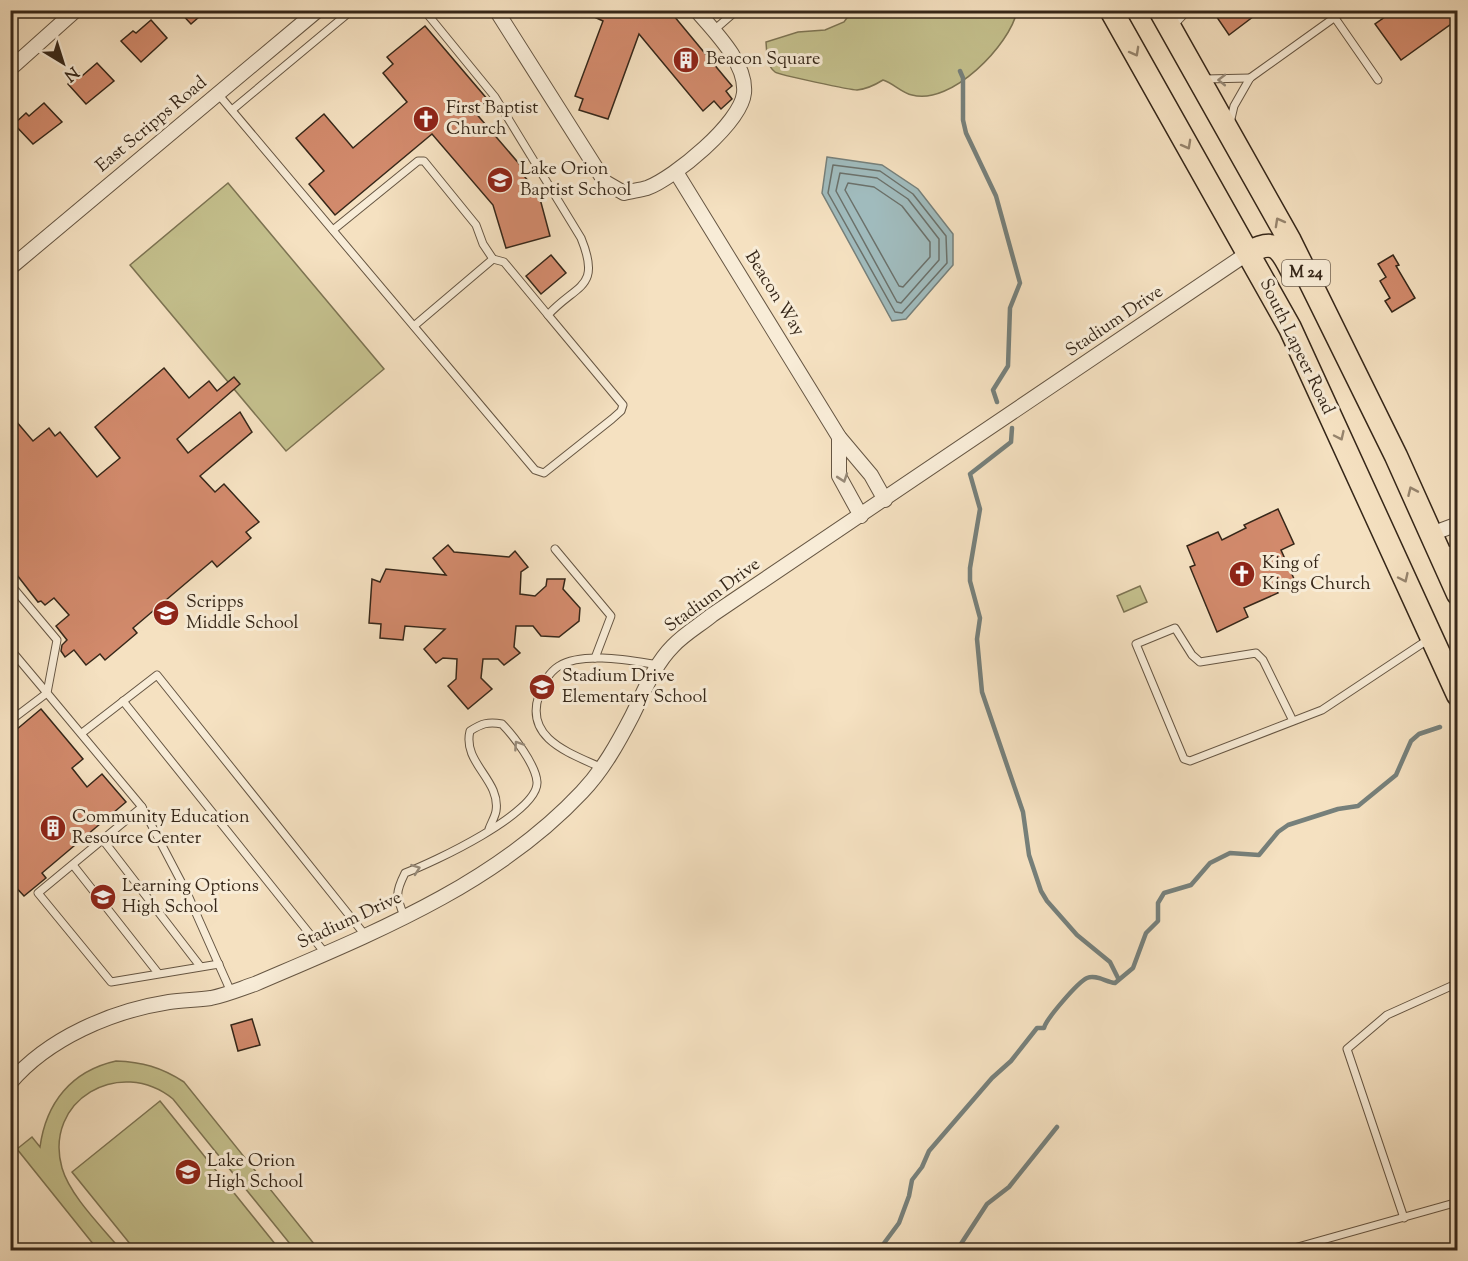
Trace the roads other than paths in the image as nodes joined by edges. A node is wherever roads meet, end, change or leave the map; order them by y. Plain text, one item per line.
1 (76, 10) edge
2 (318, 10) edge
3 (352, 10) edge
4 (424, 10) edge
5 (496, 10) edge
6 (696, 10) edge
7 (737, 10) edge
8 (1111, 10) edge
9 (1188, 10) edge
10 (1345, 10) edge
11 (1335, 18) junction
12 (1165, 20) edge
13 (713, 31) junction
14 (10, 69) edge
15 (1195, 72) junction
16 (1250, 78) junction
17 (1378, 80) dead end
18 (218, 94) junction
19 (232, 110) junction
20 (1228, 131) junction
21 (676, 172) junction
22 (333, 230) junction
23 (1248, 253) junction
24 (493, 259) junction
25 (10, 268) edge
26 (548, 315) junction
27 (414, 326) junction
28 (1357, 376) junction
29 (839, 437) junction
30 (885, 500) junction
31 (861, 516) junction
32 (1458, 524) edge
33 (1431, 534) junction
34 (555, 549) dead end
35 (1450, 555) edge
36 (10, 584) edge
37 (1458, 594) edge
38 (10, 649) edge
39 (1443, 649) edge
40 (595, 658) junction
41 (659, 665) junction
42 (47, 693) junction
43 (1458, 694) edge
44 (123, 701) junction
45 (10, 721) edge
46 (1293, 721) junction
47 (82, 733) junction
48 (602, 768) junction
49 (142, 807) junction
50 (489, 829) junction
51 (103, 840) junction
52 (73, 864) junction
53 (404, 916) junction
54 (365, 935) junction
55 (325, 953) junction
56 (219, 964) junction
57 (200, 966) junction
58 (158, 973) junction
59 (1458, 984) edge
60 (231, 993) junction
61 (10, 1083) edge
62 (1458, 1202) edge
63 (1404, 1218) junction
64 (1287, 1251) edge

1 - 14 street
2 - 18 street, East Scripps Road
3 - 19 lane
4 - 26 lane
5 - 21 street
6 - 13 street
7 - 13 lane
8 -> 23 main road, South Lapeer Road / M 24
9 - 12 lane
10 - 11 lane
11 - 16 lane
11 - 17 lane
12 - 15 main road, M 24
13 - 21 street
16 -> 15 lane
15 - 20 main road, M 24
16 - 20 lane
18 - 19 lane
18 - 25 street, East Scripps Road
19 - 22 lane
28 -> 20 main road, M 24
21 - 29 street, Beacon Way
22 - 24 lane
22 - 27 lane
23 - 28 main road
23 - 30 street, Stadium Drive
23 -> 39 main road, South Lapeer Road / M 24
24 - 26 lane
24 - 27 lane
26 - 27 lane
33 -> 28 main road, M 24
29 - 30 street, Beacon Way
29 -> 31 street, Beacon Way
30 - 31 street, Stadium Drive
31 - 41 street, Stadium Drive
32 - 33 street
33 - 35 main road, M 24
34 - 40 lane
35 - 37 main road, M 24
36 - 42 lane
38 - 42 lane
39 - 43 main road, South Lapeer Road / M 24
39 - 46 lane
40 - 41 lane
40 - 48 lane
41 - 48 street, Stadium Drive
42 - 45 lane
42 - 47 lane
44 - 47 lane
44 - 54 lane
44 - 55 lane
46 - 46 lane
47 - 49 lane
48 - 53 street, Stadium Drive
49 - 51 lane
49 - 56 lane
50 -> 50 lane
53 -> 50 lane
51 - 52 lane
51 - 57 lane
52 - 58 lane
52 - 58 lane
53 - 54 street, Stadium Drive
54 - 55 street, Stadium Drive
55 - 60 street, Stadium Drive
56 - 57 lane
56 - 60 lane
57 - 58 lane
59 - 63 lane
60 - 61 street, Stadium Drive
62 - 63 lane
63 - 64 lane

